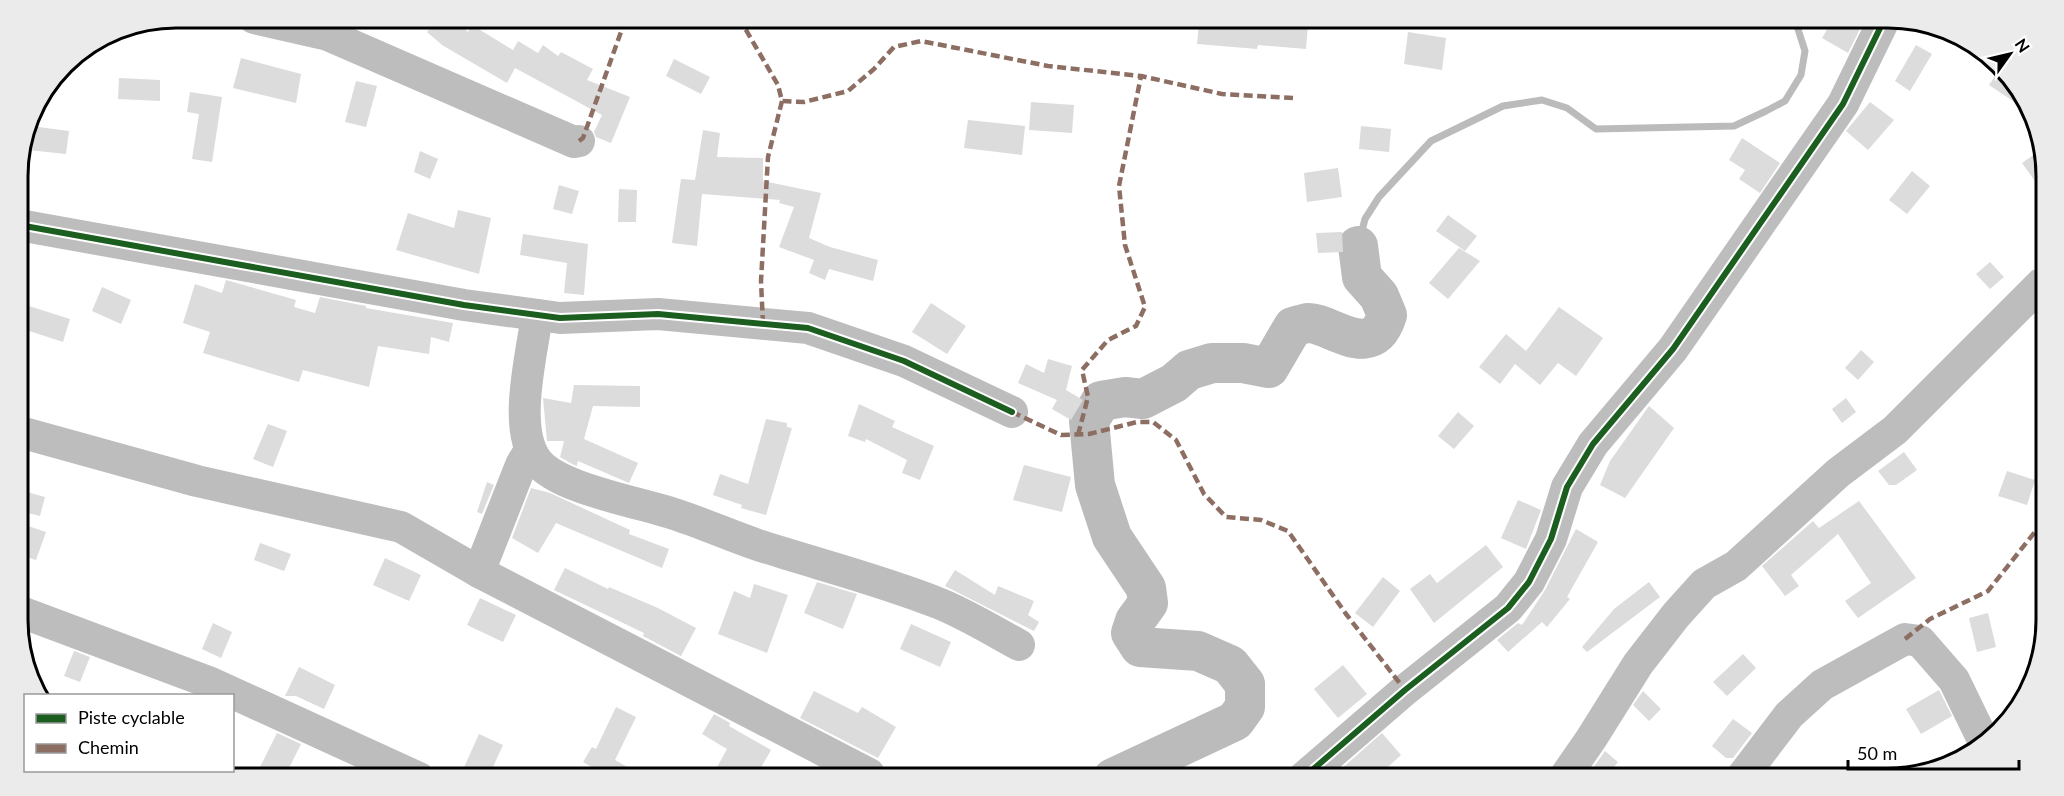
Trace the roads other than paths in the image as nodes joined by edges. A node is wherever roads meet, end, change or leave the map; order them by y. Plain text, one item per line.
1 (297, 28) edge
2 (1880, 28) edge
3 (579, 141) dead end
4 (29, 227) edge
5 (2036, 289) edge
6 (537, 315) junction
7 (1012, 412) dead end
8 (28, 434) edge
9 (530, 450) junction
10 (479, 572) junction
11 (28, 615) edge
12 (1019, 645) dead end
13 (1980, 735) edge
14 (1315, 767) edge
15 (1572, 767) edge
16 (1749, 767) edge
17 (397, 768) edge
18 (857, 768) edge

1 - 3 street
2 - 14 street
4 - 6 street
5 - 15 street
6 - 7 street
6 - 9 street
8 - 10 street
9 - 10 street
9 - 12 street
10 - 18 street
11 - 17 street
13 - 16 street

